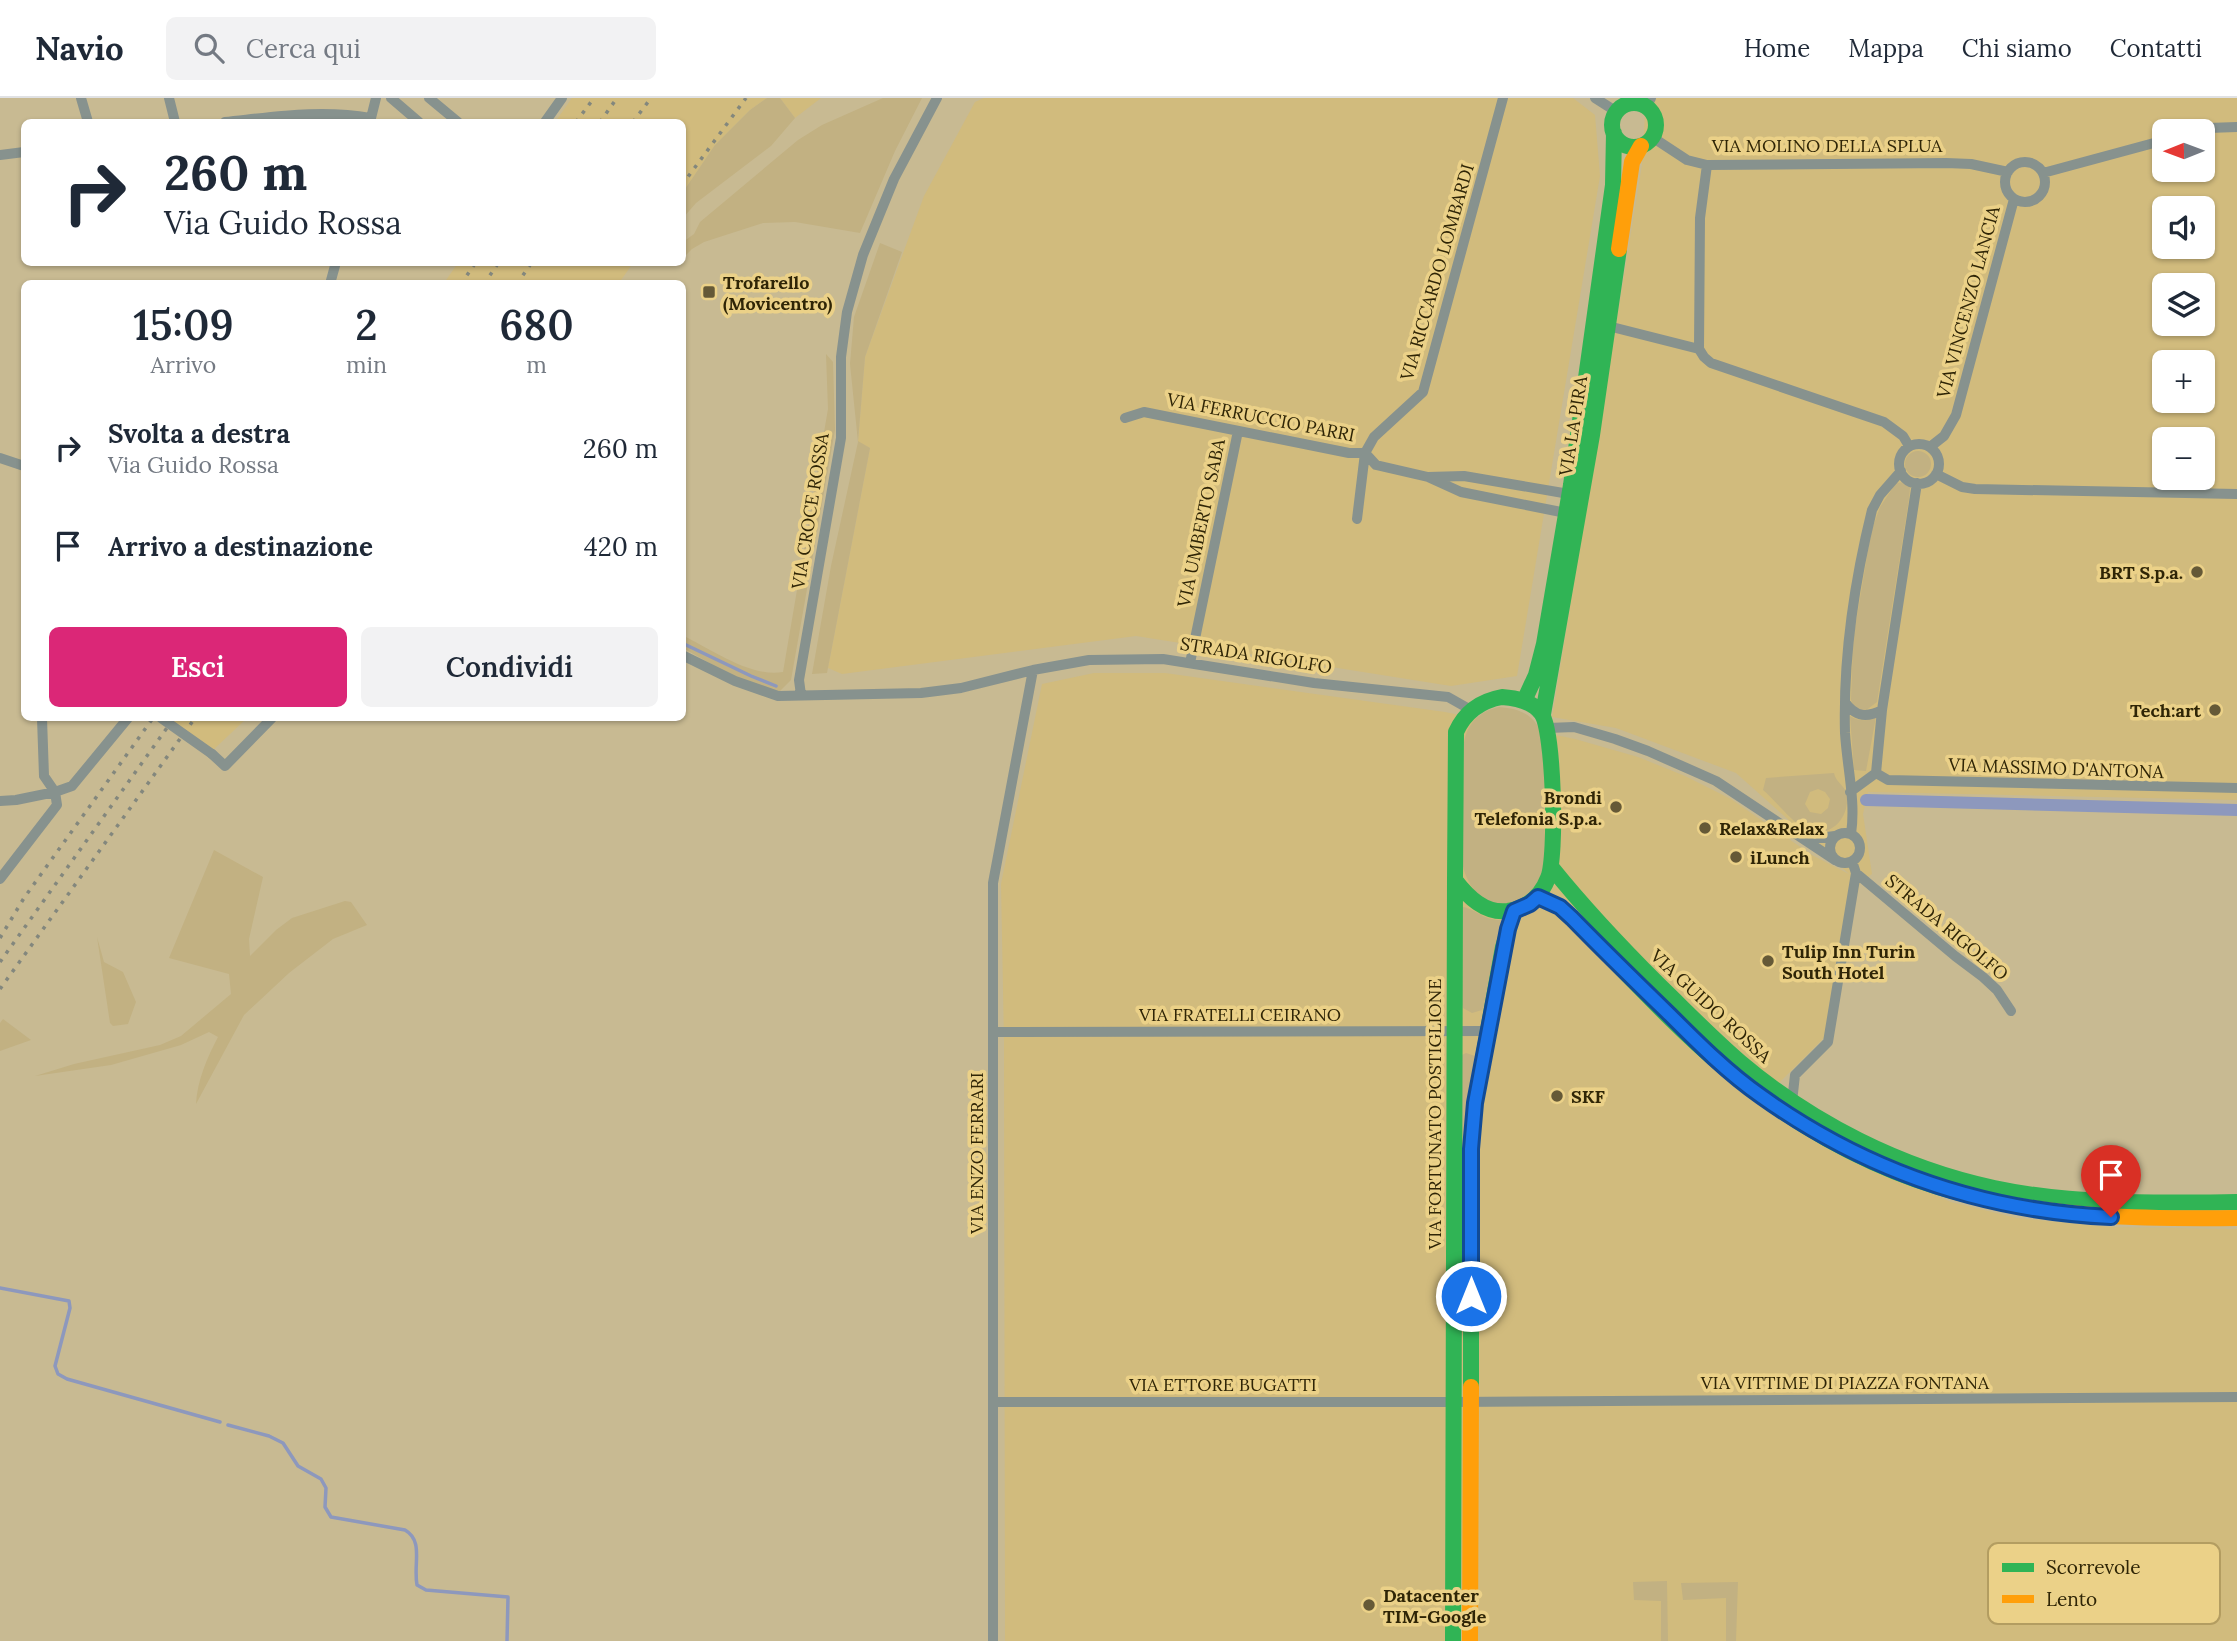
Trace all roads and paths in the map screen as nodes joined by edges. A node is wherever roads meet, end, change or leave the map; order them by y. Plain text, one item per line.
1 (81, 98) edge
2 (169, 98) edge
3 (376, 98) edge
4 (391, 98) edge
5 (429, 98) edge
6 (562, 98) edge
7 (937, 98) edge
8 (1503, 98) edge
9 (1595, 98) edge
10 (1649, 102) edge
11 (1617, 112) junction
12 (87, 119) edge
13 (174, 119) edge
14 (254, 119) edge
15 (366, 119) edge
16 (370, 119) edge
17 (416, 119) edge
18 (454, 119) edge
19 (547, 119) edge
20 (2237, 127) edge
21 (2216, 128) edge
22 (1614, 133) junction
23 (1647, 141) junction
24 (2152, 144) edge
25 (21, 152) edge
26 (0, 155) edge
27 (1707, 165) junction
28 (2008, 172) junction
29 (2043, 173) junction
30 (2014, 199) junction
31 (1608, 326) junction
32 (1699, 349) junction
33 (1125, 418) dead end
34 (1238, 431) junction
35 (1909, 446) junction
36 (1930, 447) junction
37 (1365, 453) junction
38 (0, 458) edge
39 (21, 465) edge
40 (1900, 471) junction
41 (1936, 474) junction
42 (1428, 477) junction
43 (1501, 482) junction
44 (1917, 483) junction
45 (1569, 494) junction
46 (2237, 494) edge
47 (1498, 499) junction
48 (1566, 513) junction
49 (1357, 519) dead end
50 (686, 657) edge
51 (1190, 663) junction
52 (1033, 670) junction
53 (801, 695) junction
54 (1524, 701) junction
55 (1845, 702) junction
56 (1471, 710) junction
57 (1882, 710) junction
58 (42, 721) edge
59 (126, 721) edge
60 (164, 721) edge
61 (269, 721) edge
62 (1545, 721) junction
63 (1876, 773) junction
64 (2237, 788) edge
65 (55, 792) junction
66 (1850, 792) junction
67 (0, 801) edge
68 (1794, 833) junction
69 (1851, 834) junction
70 (1836, 836) junction
71 (1835, 860) junction
72 (1852, 862) junction
73 (1552, 868) junction
74 (1856, 873) junction
75 (0, 879) edge
76 (1455, 880) junction
77 (1538, 897) junction
78 (1514, 911) junction
79 (2011, 1011) dead end
80 (1454, 1031) junction
81 (1488, 1031) junction
82 (993, 1032) junction
83 (1792, 1102) junction
84 (1471, 1177) junction
85 (1453, 1178) junction
86 (2237, 1202) edge
87 (2237, 1218) edge
88 (2237, 1397) edge
89 (993, 1402) junction
90 (1453, 1402) junction
91 (1470, 1402) junction
92 (993, 1641) edge
93 (1452, 1641) edge
94 (1470, 1641) edge

1 - 12 street
2 - 13 street
3 - 16 street
4 - 17 street
5 - 18 street
6 - 19 street
7 - 53 street, VIA CROCE ROSSA
8 - 37 street, VIA RICCARDO LOMBARDI
9 - 11 street
10 - 11 street
10 - 23 street
11 - 22 street
14 - 15 street
20 - 21 street
22 - 23 street, VIA MOLINO DELLA SPLUA
22 - 45 street, VIA LA PIRA
23 - 27 street, VIA MOLINO DELLA SPLUA
23 - 31 street, VIA LA PIRA
24 - 29 street
25 - 26 street
27 - 28 street, VIA MOLINO DELLA SPLUA
27 - 32 street
28 - 29 street, VIA MOLINO DELLA SPLUA
28 - 30 street
29 - 30 street
30 - 36 street, VIA VINCENZO LANCIA
31 - 32 street
31 - 62 street, VIA LA PIRA
32 - 35 street
33 - 34 street, VIA FERRUCCIO PARRI
34 - 37 street, VIA FERRUCCIO PARRI
34 - 51 street, VIA UMBERTO SABA
35 - 36 street
35 - 40 street
36 - 41 street
37 - 42 street, VIA FERRUCCIO PARRI
37 - 49 street
38 - 39 street
40 - 44 street
40 - 55 street
41 - 44 street
41 - 46 street
42 - 43 street
42 - 47 street
43 - 45 street
43 - 47 street
44 - 57 street
45 - 48 street, VIA LA PIRA
47 - 48 street
48 - 54 street, VIA LA PIRA
50 - 53 street, STRADA RIGOLFO
51 - 52 street, STRADA RIGOLFO
51 - 56 street, STRADA RIGOLFO
52 - 53 street, STRADA RIGOLFO
52 - 82 street, VIA ENZO FERRARI
54 - 56 street
54 - 62 street
55 - 57 street
55 - 66 street
56 - 76 street, VIA FORTUNATO POSTIGLIONE
57 - 63 street
58 - 65 street
59 - 65 street
60 - 61 street, bridge
62 - 68 street
62 - 73 street, VIA LA PIRA
63 - 64 street, VIA MASSIMO D'ANTONA
63 - 66 street
65 - 67 street
65 - 75 street
66 - 69 street
68 - 70 street
68 - 71 street
69 - 70 street
69 - 72 street
70 - 71 street
71 - 72 street
72 - 74 street
73 - 77 street
73 - 83 street, VIA GUIDO ROSSA
74 - 79 street, STRADA RIGOLFO
74 - 83 street
76 - 78 street
76 - 80 street, VIA FORTUNATO POSTIGLIONE
77 - 78 street
77 - 87 street, VIA GUIDO ROSSA
78 - 81 street, VIA FORTUNATO POSTIGLIONE
80 - 81 street, VIA FRATELLI CEIRANO
80 - 82 street, VIA FRATELLI CEIRANO
80 - 85 street, VIA FORTUNATO POSTIGLIONE
81 - 84 street, VIA FORTUNATO POSTIGLIONE
82 - 89 street, VIA ENZO FERRARI
83 - 86 street, VIA GUIDO ROSSA
84 - 85 street
84 - 91 street, VIA FORTUNATO POSTIGLIONE
85 - 90 street, VIA FORTUNATO POSTIGLIONE
88 - 91 street, VIA VITTIME DI PIAZZA FONTANA
89 - 90 street, VIA ETTORE BUGATTI
89 - 92 street, VIA ENZO FERRARI
90 - 91 street, VIA VITTIME DI PIAZZA FONTANA
90 - 93 street, VIA FORTUNATO POSTIGLIONE
91 - 94 street, VIA FORTUNATO POSTIGLIONE

